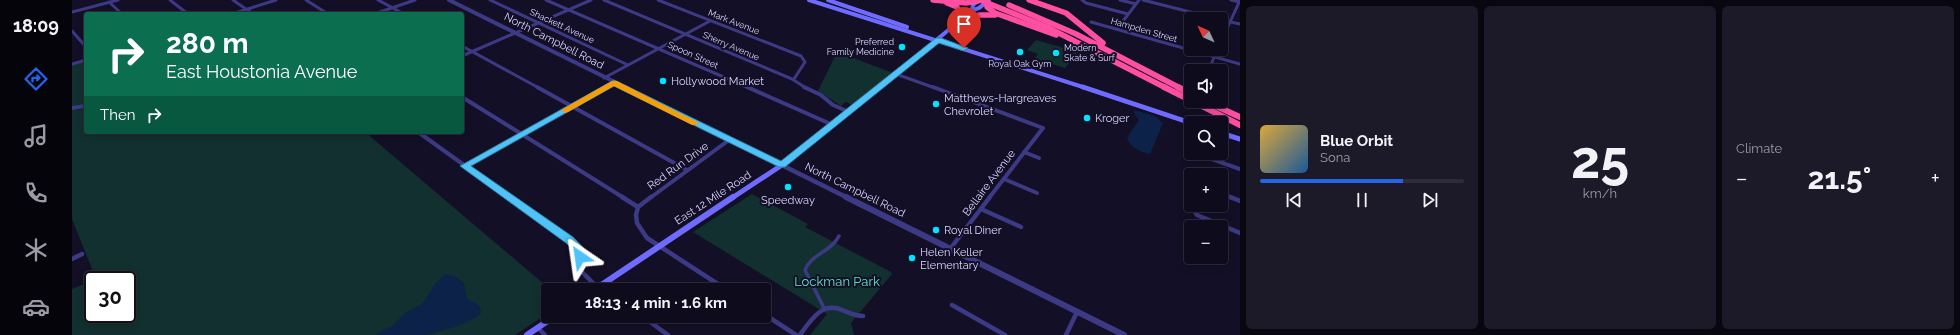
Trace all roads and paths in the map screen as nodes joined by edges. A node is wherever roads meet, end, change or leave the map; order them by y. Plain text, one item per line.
1 (118, 0) edge
2 (170, 0) edge
3 (233, 0) edge
4 (276, 0) edge
5 (306, 0) edge
6 (378, 0) edge
7 (415, 0) edge
8 (449, 0) edge
9 (490, 0) edge
10 (546, 0) edge
11 (591, 0) edge
12 (604, 0) edge
13 (658, 0) edge
14 (809, 0) edge
15 (828, 0) edge
16 (934, 0) edge
17 (979, 0) edge
18 (1029, 0) edge
19 (1082, 0) edge
20 (1120, 0) edge
21 (1139, 0) edge
22 (1143, 0) edge
23 (1231, 0) edge
24 (109, 1) edge
25 (988, 1) edge
26 (1240, 1) edge
27 (994, 2) edge
28 (838, 3) junction
29 (1136, 4) junction
30 (828, 6) junction
31 (392, 8) junction
32 (834, 8) junction
33 (246, 9) junction
34 (569, 10) junction
35 (972, 10) junction
36 (72, 12) edge
37 (120, 12) edge
38 (185, 12) edge
39 (238, 12) edge
40 (250, 12) edge
41 (325, 12) edge
42 (380, 12) edge
43 (400, 12) edge
44 (1192, 12) edge
45 (870, 14) junction
46 (1128, 14) junction
47 (960, 15) junction
48 (966, 19) junction
49 (1010, 19) junction
50 (710, 21) junction
51 (1230, 22) junction
52 (538, 23) junction
53 (957, 23) junction
54 (1094, 23) dead end
55 (1240, 24) edge
56 (1228, 26) edge
57 (1117, 29) junction
58 (72, 31) edge
59 (515, 33) junction
60 (685, 34) junction
61 (938, 40) junction
62 (84, 45) edge
63 (464, 47) edge
64 (1184, 48) edge
65 (658, 49) junction
66 (472, 52) junction
67 (464, 55) edge
68 (1214, 56) joint
69 (84, 61) edge
70 (72, 64) edge
71 (1211, 64) edge
72 (1240, 64) edge
73 (628, 65) junction
74 (896, 74) junction
75 (1158, 77) junction
76 (604, 78) junction
77 (794, 79) junction
78 (1148, 80) junction
79 (614, 83) junction
80 (1184, 90) edge
81 (464, 98) edge
82 (84, 106) edge
83 (571, 107) junction
84 (72, 108) edge
85 (1221, 108) edge
86 (849, 112) junction
87 (1240, 116) edge
88 (1184, 121) edge
89 (1240, 124) edge
90 (833, 125) junction
91 (421, 134) edge
92 (522, 134) junction
93 (1228, 135) edge
94 (1240, 139) edge
95 (729, 140) junction
96 (1024, 152) junction
97 (1039, 158) dead end
98 (1214, 160) edge
99 (782, 165) junction
100 (465, 166) junction
101 (1240, 169) edge
102 (687, 170) junction
103 (1004, 179) junction
104 (1037, 193) dead end
105 (1228, 196) edge
106 (1240, 200) edge
107 (638, 207) junction
108 (981, 208) junction
109 (1195, 212) edge
110 (1021, 227) dead end
111 (1240, 233) edge
112 (839, 236) dead end
113 (659, 246) junction
114 (950, 249) junction
115 (82, 254) dead end
116 (72, 259) edge
117 (594, 283) edge
118 (604, 283) edge
119 (716, 283) edge
120 (952, 306) dead end
121 (824, 308) junction
122 (1077, 312) junction
123 (863, 316) dead end
124 (771, 319) edge
125 (545, 323) edge
126 (652, 323) edge
127 (538, 328) junction
128 (527, 335) edge
129 (545, 335) edge
130 (668, 335) edge
131 (796, 335) edge
132 (800, 335) edge
133 (1005, 335) edge
134 (1066, 335) edge
135 (1124, 335) edge

1 - 24 street
2 - 38 street
3 - 33 street
4 - 33 street
5 - 41 street
6 - 31 street
7 - 31 street
8 - 59 street, North Campbell Road
9 - 52 street, Shackett Avenue
10 - 34 street, Spoon Street
11 - 34 street
12 - 60 street, Sherry Avenue
13 - 50 street, Mark Avenue
14 - 30 main road
15 - 28 main road
16 - 17 highway
16 - 47 highway
17 - 27 highway
17 - 35 main road
18 - 75 highway
19 - 46 street
20 - 29 street
21 - 29 street
22 - 44 street
23 - 26 street
24 - 36 street
24 - 37 street
25 - 35 main road
25 - 49 highway
26 - 51 street
27 - 75 highway
27 - 78 highway
28 - 30 main road
28 - 45 main road
29 - 46 street
30 - 32 main road
31 - 42 street
31 - 43 street
32 - 45 main road
32 - 61 main road
33 - 39 street
33 - 40 street
34 - 52 street
34 - 65 street, Spoon Street
35 - 47 main road
35 - 48 main road
45 - 61 main road
46 - 57 street
47 - 53 main road
48 - 49 highway
48 - 53 main road
49 - 78 highway
50 - 60 street
50 - 77 street, Mark Avenue
51 - 55 street
51 - 56 street
52 - 59 street
52 - 73 street, Shackett Avenue
53 - 61 main road, East 12 Mile Road
54 - 57 street, Hampden Street
57 - 64 street, Hampden Street
58 - 62 street
59 - 66 street
59 - 76 street, North Campbell Road
60 - 65 street
60 - 77 street, Sherry Avenue
61 - 74 main road, East 12 Mile Road
61 - 88 main road
63 - 66 street
65 - 73 street
65 - 90 street, Spoon Street
66 - 67 street
66 - 83 street
68 - 71 street
68 - 72 street, Hampden Street
69 - 70 street
73 - 76 street
74 - 86 main road, East 12 Mile Road
74 - 96 street, Bellaire Avenue
75 - 80 highway
76 - 79 street, North Campbell Road
77 - 86 street, Sherry Avenue
78 - 89 highway
79 - 83 street
79 - 95 street, North Campbell Road
81 - 92 street
82 - 84 street
83 - 92 street
83 - 102 street
85 - 87 highway
86 - 90 main road, East 12 Mile Road
90 - 99 main road, East 12 Mile Road
91 - 100 street
92 - 100 street
92 - 107 street
93 - 94 main road
95 - 99 street, North Campbell Road
95 - 102 street, Red Run Drive
96 - 97 street
96 - 103 street, Bellaire Avenue
98 - 101 street
99 - 113 main road, East 12 Mile Road
99 - 114 street, North Campbell Road
100 - 117 street
102 - 107 street, Red Run Drive
103 - 104 street
103 - 108 street, Bellaire Avenue
105 - 106 street
107 - 113 street
108 - 110 street
108 - 114 street, Bellaire Avenue
109 - 111 street
112 - 121 street
113 - 118 main road, East 12 Mile Road
113 - 119 street
114 - 122 street, North Campbell Road
115 - 116 street
120 - 133 street
121 - 123 street
121 - 132 street
122 - 134 street
122 - 135 street, North Campbell Road
124 - 131 street
125 - 127 main road
126 - 130 street
127 - 128 main road
127 - 129 street

